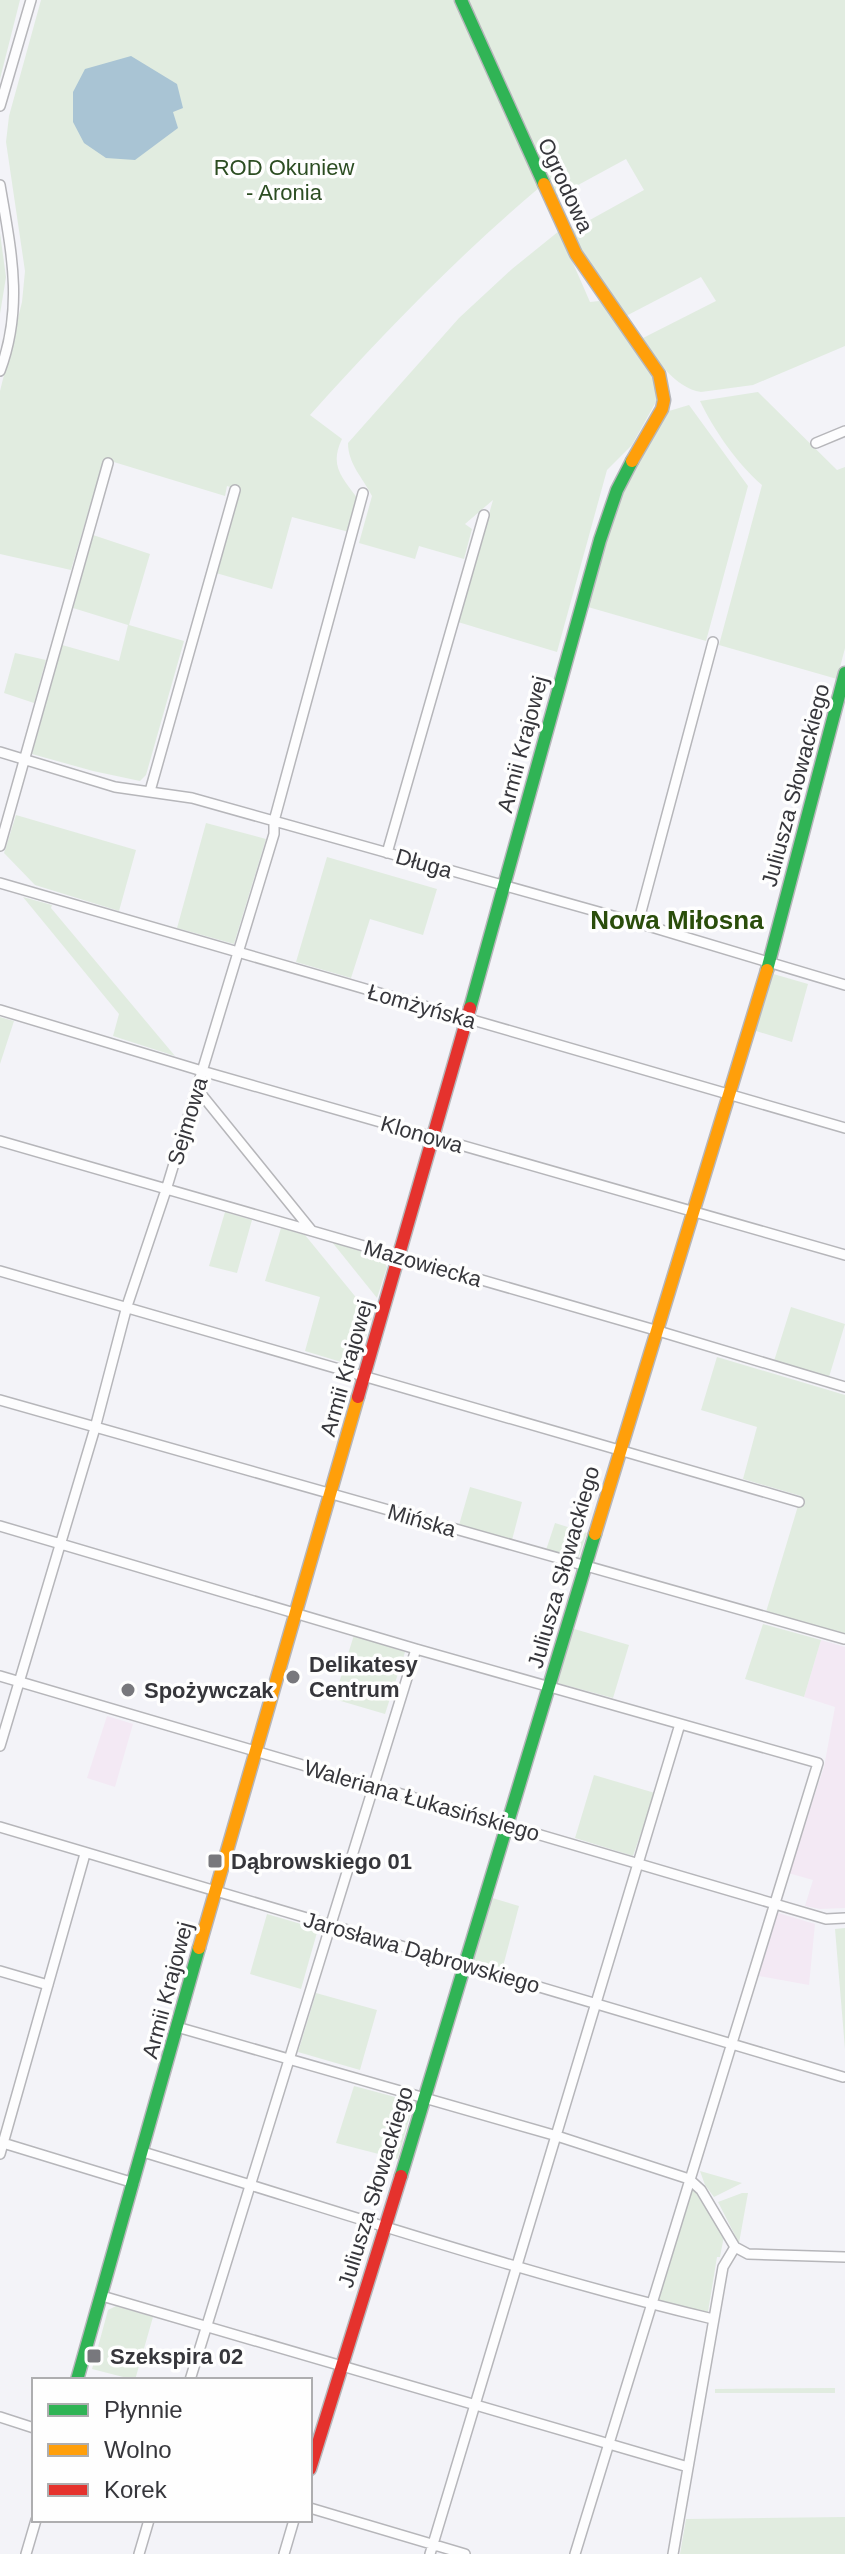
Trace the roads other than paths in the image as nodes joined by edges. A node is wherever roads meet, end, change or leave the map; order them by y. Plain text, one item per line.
1 (31, 0) edge
2 (461, 0) edge
3 (0, 106) edge
4 (0, 185) edge
5 (0, 371) edge
6 (659, 374) joint
7 (845, 431) edge
8 (816, 443) dead end
9 (108, 463) dead end
10 (235, 490) dead end
11 (363, 493) dead end
12 (484, 515) dead end
13 (713, 642) dead end
14 (845, 673) edge
15 (0, 752) edge
16 (25, 761) junction
17 (150, 791) junction
18 (274, 821) junction
19 (0, 846) edge
20 (387, 853) junction
21 (0, 883) edge
22 (504, 887) junction
23 (638, 923) junction
24 (237, 951) junction
25 (769, 963) junction
26 (845, 985) edge
27 (0, 1010) edge
28 (467, 1019) junction
29 (202, 1071) junction
30 (197, 1089) junction
31 (728, 1094) junction
32 (845, 1128) edge
33 (434, 1137) junction
34 (0, 1141) edge
35 (166, 1190) junction
36 (692, 1210) junction
37 (312, 1231) junction
38 (845, 1255) edge
39 (400, 1256) junction
40 (0, 1271) edge
41 (127, 1306) junction
42 (655, 1330) junction
43 (365, 1375) junction
44 (845, 1387) edge
45 (0, 1400) edge
46 (95, 1428) junction
47 (619, 1450) junction
48 (331, 1494) junction
49 (799, 1502) dead end
50 (0, 1526) edge
51 (62, 1543) junction
52 (585, 1567) junction
53 (295, 1613) junction
54 (844, 1639) edge
55 (416, 1649) junction
56 (0, 1676) edge
57 (19, 1682) junction
58 (548, 1688) junction
59 (680, 1724) junction
60 (0, 1746) edge
61 (255, 1752) junction
62 (372, 1785) junction
63 (506, 1824) junction
64 (0, 1827) edge
65 (85, 1854) junction
66 (639, 1864) junction
67 (215, 1892) junction
68 (774, 1904) junction
69 (845, 1918) edge
70 (330, 1925) junction
71 (463, 1965) junction
72 (0, 1971) edge
73 (48, 1985) junction
74 (597, 2003) junction
75 (177, 2027) junction
76 (733, 2045) junction
77 (289, 2060) junction
78 (843, 2077) edge
79 (422, 2098) junction
80 (5, 2116) edge
81 (557, 2136) junction
82 (3, 2143) junction
83 (143, 2152) junction
84 (0, 2154) edge
85 (689, 2179) junction
86 (134, 2183) junction
87 (251, 2184) junction
88 (386, 2226) junction
89 (735, 2247) junction
90 (845, 2257) edge
91 (518, 2266) junction
92 (102, 2296) junction
93 (651, 2304) junction
94 (713, 2319) junction
95 (206, 2327) junction
96 (341, 2367) junction
97 (78, 2378) edge
98 (191, 2378) edge
99 (476, 2404) junction
100 (0, 2417) edge
101 (32, 2427) edge
102 (608, 2443) junction
103 (312, 2462) edge
104 (688, 2467) junction
105 (312, 2509) edge
106 (35, 2522) edge
107 (148, 2522) edge
108 (293, 2522) edge
109 (432, 2549) edge
110 (26, 2554) edge
111 (139, 2554) edge
112 (284, 2554) edge
113 (465, 2554) edge
114 (575, 2554) edge
115 (673, 2554) edge

1 - 3 street
2 - 6 street, Ogrodowa
4 - 5 street
6 - 22 street, Armii Krajowej
7 - 8 street
9 - 16 street
10 - 17 street
11 - 18 street, Sejmowa
12 - 20 street
13 - 23 street
14 - 25 street, Juliusza Słowackiego
15 - 16 street, Długa
16 - 17 street, Długa
16 - 19 street
17 - 18 street, Długa
18 - 20 street, Długa
18 - 24 street, Sejmowa
20 - 22 street, Długa
21 - 24 street, Łomżyńska
22 - 23 street, Długa
22 - 28 street, Armii Krajowej
23 - 25 street, Długa
24 - 28 street, Łomżyńska
24 - 29 street, Sejmowa
25 - 26 street, Długa
25 - 31 street, Juliusza Słowackiego
27 - 29 street, Klonowa
28 - 31 street, Łomżyńska
28 - 33 street, Armii Krajowej
29 - 30 street, Sejmowa
29 - 33 street, Klonowa
30 - 35 street, Sejmowa
30 - 37 street
31 - 32 street, Łomżyńska
31 - 36 street, Juliusza Słowackiego
33 - 36 street, Klonowa
33 - 39 street, Armii Krajowej
34 - 35 street, Mazowiecka
35 - 37 street, Mazowiecka
35 - 41 street, Sejmowa
36 - 38 street, Klonowa
36 - 42 street, Juliusza Słowackiego
37 - 39 street, Mazowiecka
39 - 42 street, Mazowiecka
39 - 43 street, Armii Krajowej
40 - 41 street
41 - 43 street
41 - 46 street, Sejmowa
42 - 44 street, Mazowiecka
42 - 47 street, Juliusza Słowackiego
43 - 47 street
43 - 48 street, Armii Krajowej
45 - 46 street, Mińska
46 - 48 street, Mińska
46 - 51 street, Sejmowa
47 - 49 street
47 - 52 street, Juliusza Słowackiego
48 - 52 street, Mińska
48 - 53 street, Armii Krajowej
50 - 51 street
51 - 53 street
51 - 57 street, Sejmowa
52 - 54 street, Mińska
52 - 58 street, Juliusza Słowackiego
53 - 55 street
53 - 61 street, Armii Krajowej
55 - 58 street
55 - 62 street
56 - 57 street, Waleriana Łukasińskiego
57 - 60 street, Sejmowa
57 - 61 street, Waleriana Łukasińskiego
58 - 59 street
58 - 63 street, Juliusza Słowackiego
59 - 66 street
59 - 68 street
61 - 62 street, Waleriana Łukasińskiego
61 - 67 street, Armii Krajowej
62 - 63 street, Waleriana Łukasińskiego
62 - 70 street
63 - 66 street, Waleriana Łukasińskiego
63 - 71 street, Juliusza Słowackiego
64 - 65 street, Jarosława Dąbrowskiego
65 - 67 street, Jarosława Dąbrowskiego
65 - 73 street
66 - 68 street, Waleriana Łukasińskiego
66 - 74 street
67 - 70 street, Jarosława Dąbrowskiego
67 - 75 street, Armii Krajowej
68 - 69 street, Waleriana Łukasińskiego
68 - 76 street
70 - 71 street, Jarosława Dąbrowskiego
70 - 77 street
71 - 74 street, Jarosława Dąbrowskiego
71 - 79 street, Juliusza Słowackiego
72 - 73 street
73 - 80 street
74 - 76 street, Jarosława Dąbrowskiego
74 - 81 street
75 - 77 street
75 - 83 street, Armii Krajowej
76 - 78 street, Jarosława Dąbrowskiego
76 - 85 street
77 - 79 street
77 - 87 street
79 - 81 street
79 - 88 street, Juliusza Słowackiego
80 - 82 street
81 - 85 street
81 - 91 street
82 - 84 street
82 - 86 street
83 - 86 street, Armii Krajowej
83 - 87 street
85 - 89 street
85 - 93 street
86 - 92 street, Armii Krajowej
87 - 88 street
87 - 95 street
88 - 91 street
88 - 96 street, Juliusza Słowackiego
89 - 90 street
89 - 94 street
91 - 93 street
91 - 99 street
92 - 95 street
92 - 97 street, Armii Krajowej
93 - 94 street
93 - 102 street
94 - 104 street
95 - 96 street
95 - 98 street
96 - 99 street
96 - 103 street, Juliusza Słowackiego
99 - 102 street
99 - 109 street
100 - 101 street
102 - 104 street
102 - 114 street
104 - 115 street
105 - 109 street
106 - 110 street
107 - 111 street
108 - 112 street
109 - 113 street

